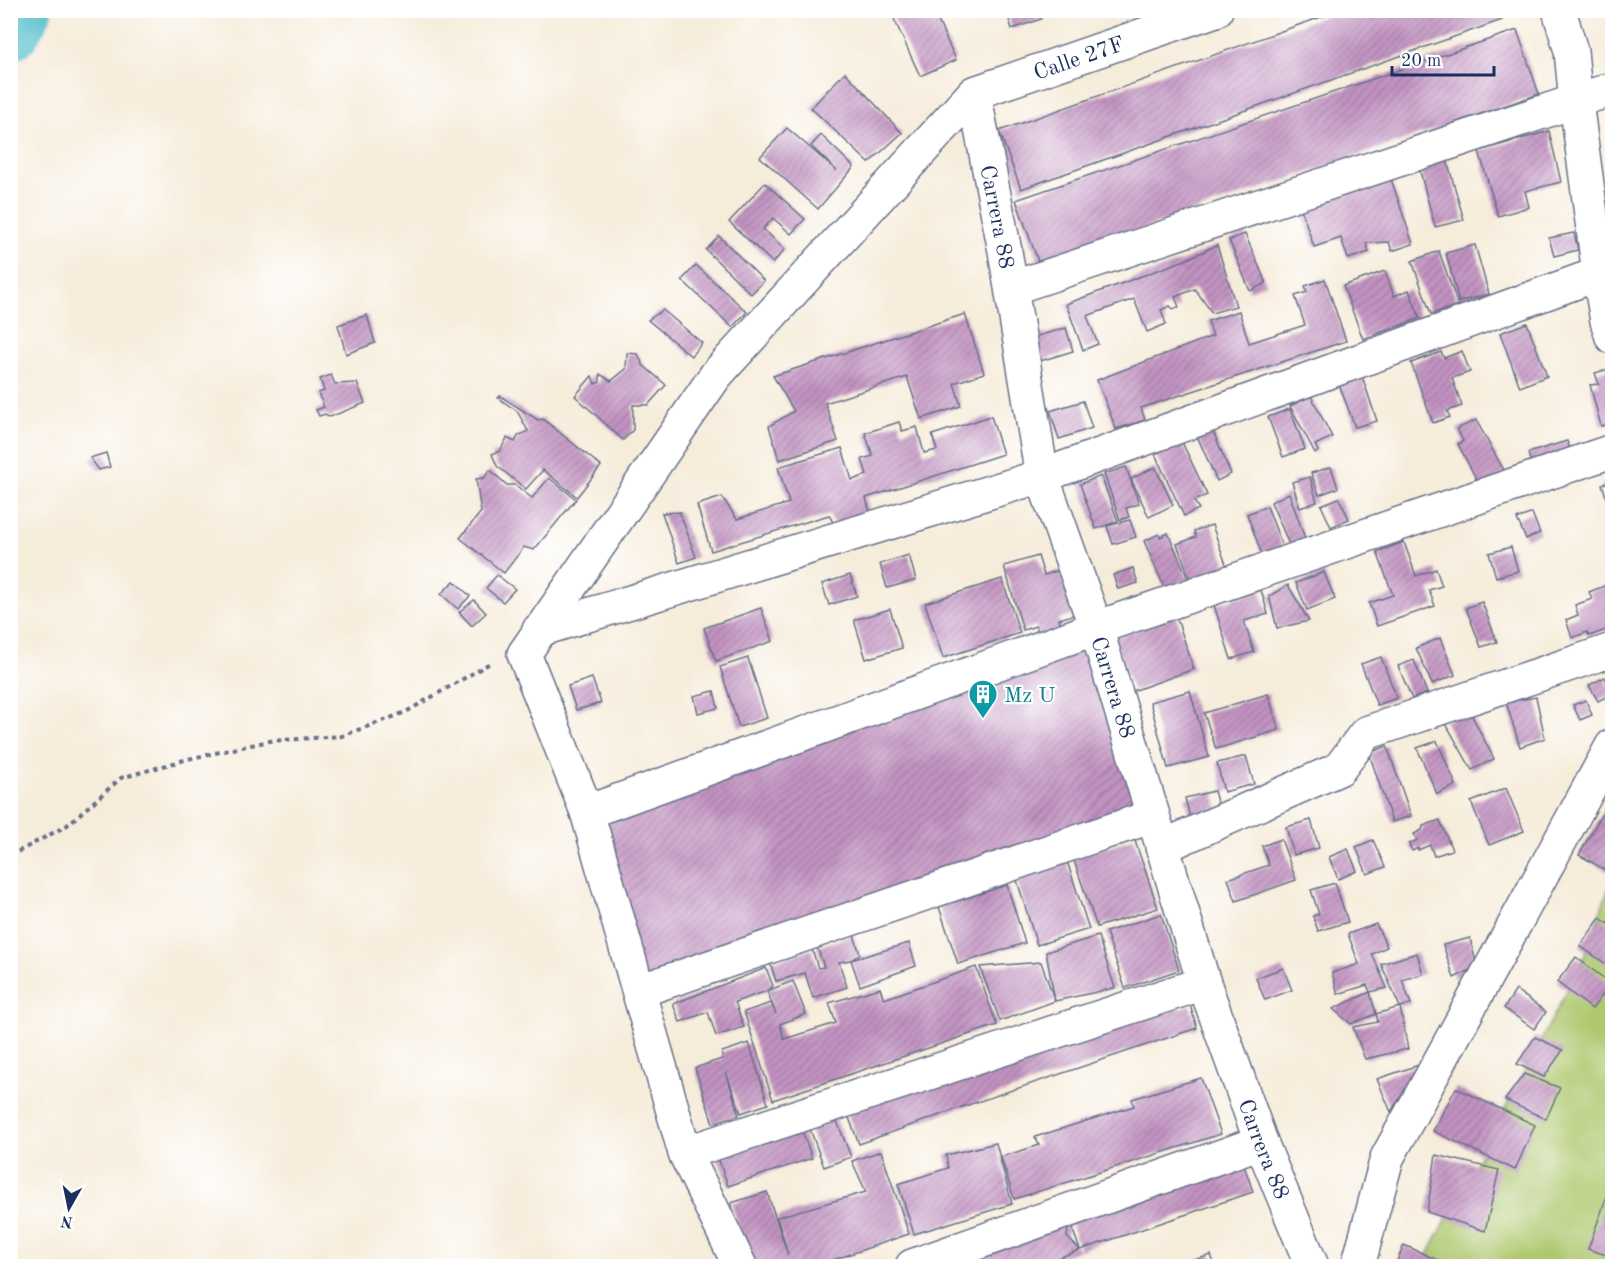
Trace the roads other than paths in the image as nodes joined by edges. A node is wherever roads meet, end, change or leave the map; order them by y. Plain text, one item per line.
1 (1216, 10) edge
2 (1558, 10) edge
3 (1612, 89) edge
4 (974, 93) junction
5 (1576, 102) junction
6 (1606, 271) edge
7 (1012, 288) junction
8 (1612, 337) edge
9 (1612, 451) edge
10 (1042, 476) junction
11 (1096, 628) junction
12 (531, 642) junction
13 (1612, 650) edge
14 (1612, 746) edge
15 (587, 812) junction
16 (1158, 832) junction
17 (1204, 983) junction
18 (639, 991) junction
19 (1261, 1142) junction
20 (685, 1154) junction
21 (740, 1266) edge
22 (912, 1266) edge
23 (1312, 1266) edge
24 (1358, 1266) edge

1 - 4 street, Calle 27F
2 - 5 street
3 - 5 street
4 - 7 street, Carrera 88
4 - 12 street
5 - 6 street
5 - 7 street
6 - 8 street
6 - 10 street
7 - 10 street, Carrera 88
9 - 11 street
10 - 11 street, Carrera 88
10 - 12 street
11 - 15 street
11 - 16 street, Carrera 88
12 - 15 street
13 - 16 street
14 - 24 street
15 - 18 street
16 - 17 street, Carrera 88
16 - 18 street
17 - 19 street, Carrera 88
17 - 20 street
18 - 20 street
19 - 22 street
19 - 23 street, Carrera 88
20 - 21 street

